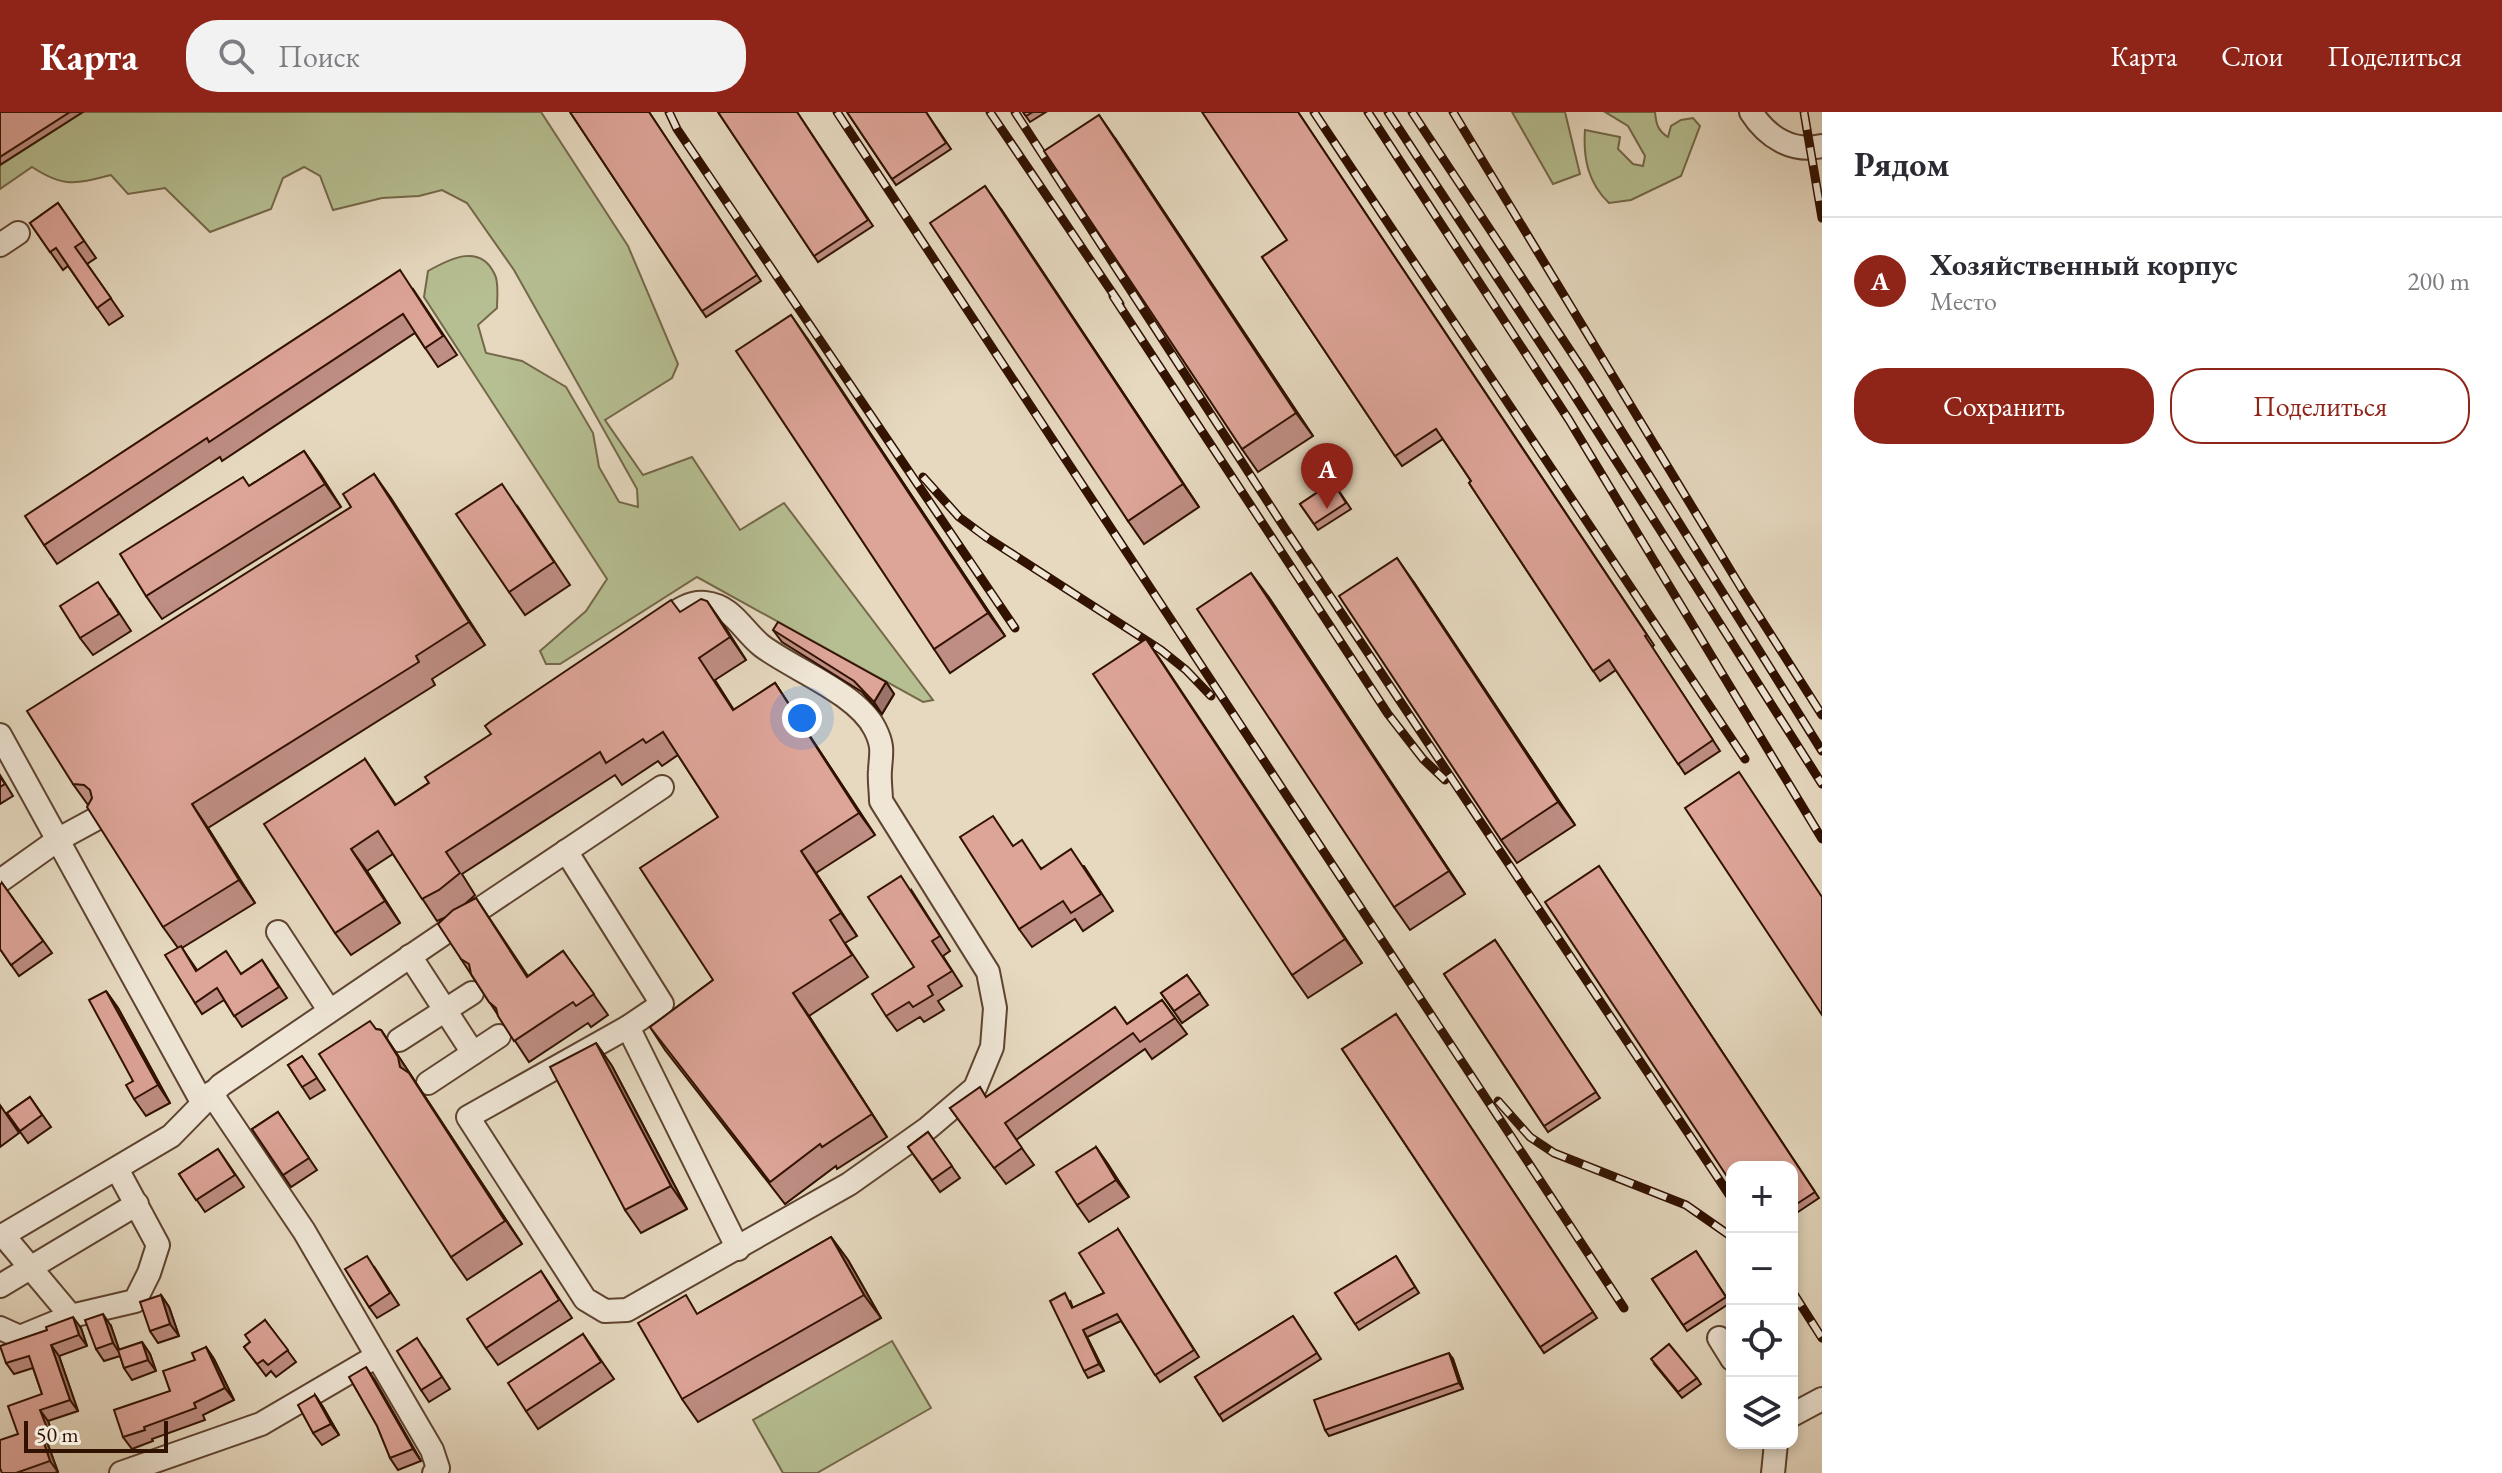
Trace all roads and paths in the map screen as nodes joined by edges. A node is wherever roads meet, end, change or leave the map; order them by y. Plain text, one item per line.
1 (1751, 112) edge
2 (1822, 146) edge
3 (634, 641) edge
4 (0, 735) edge
5 (662, 787) dead end
6 (94, 820) edge
7 (59, 839) junction
8 (566, 851) junction
9 (0, 881) edge
10 (278, 932) dead end
11 (410, 956) junction
12 (472, 993) edge
13 (329, 1010) junction
14 (445, 1010) junction
15 (628, 1027) junction
16 (499, 1036) edge
17 (399, 1040) dead end
18 (473, 1053) junction
19 (428, 1083) dead end
20 (207, 1097) junction
21 (117, 1169) junction
22 (137, 1204) junction
23 (1, 1236) edge
24 (738, 1249) junction
25 (30, 1270) junction
26 (0, 1286) edge
27 (71, 1316) junction
28 (0, 1328) edge
29 (1719, 1338) dead end
30 (1726, 1349) edge
31 (377, 1356) junction
32 (1822, 1399) edge
33 (1798, 1412) edge
34 (1775, 1449) edge
35 (436, 1471) edge
36 (121, 1473) edge
37 (1773, 1473) edge

1 - 2 street
3 - 24 street
4 - 7 street
5 - 8 street
6 - 7 street
7 - 9 street
7 - 20 street
8 - 11 street
8 - 15 street
10 - 13 street
11 - 13 street
11 - 14 street
12 - 14 street
13 - 20 street
14 - 17 street
14 - 18 street
15 - 24 street
15 - 24 street
16 - 18 street
18 - 19 street
20 - 21 street
20 - 31 street
21 - 22 street
21 - 23 street
22 - 25 street
22 - 27 street
23 - 25 street
25 - 26 street
25 - 27 street
27 - 28 street
29 - 30 street
31 - 35 street
31 - 36 street
32 - 33 street
34 - 37 street

